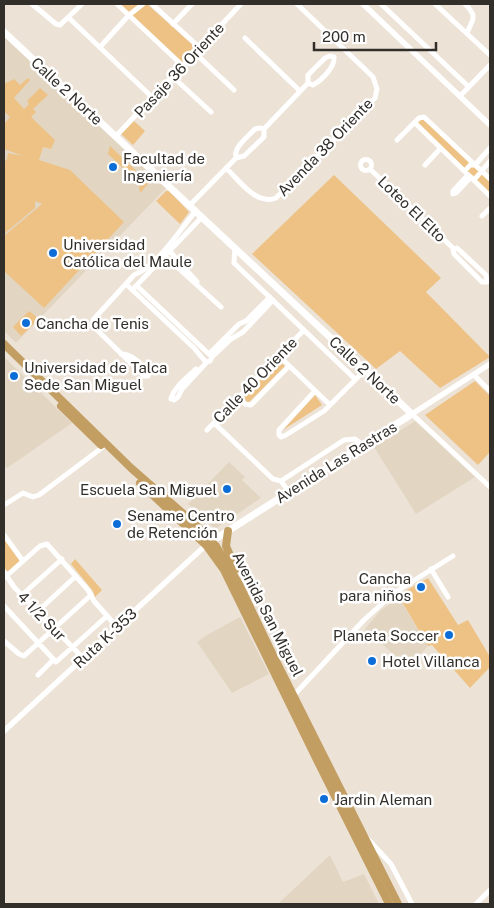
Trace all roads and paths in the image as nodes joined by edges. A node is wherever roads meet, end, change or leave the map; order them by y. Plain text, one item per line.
1 (34, 4) edge
2 (82, 4) edge
3 (117, 4) edge
4 (143, 4) edge
5 (152, 4) edge
6 (192, 4) edge
7 (241, 4) edge
8 (298, 4) edge
9 (363, 4) edge
10 (381, 4) edge
11 (435, 4) edge
12 (465, 4) edge
13 (129, 15) junction
14 (69, 18) junction
15 (173, 24) junction
16 (4, 32) edge
17 (467, 33) junction
18 (244, 38) dead end
19 (100, 47) junction
20 (200, 48) junction
21 (342, 48) junction
22 (195, 53) junction
23 (490, 55) edge
24 (334, 57) junction
25 (490, 65) edge
26 (183, 66) junction
27 (173, 77) junction
28 (308, 83) junction
29 (469, 87) junction
30 (234, 90) dead end
31 (300, 92) junction
32 (460, 96) junction
33 (153, 98) junction
34 (211, 112) dead end
35 (415, 124) junction
36 (490, 125) edge
37 (264, 129) junction
38 (116, 136) junction
39 (397, 140) dead end
40 (490, 148) edge
41 (440, 149) junction
42 (236, 158) junction
43 (490, 160) edge
44 (426, 165) dead end
45 (475, 165) junction
46 (226, 168) junction
47 (370, 168) dead end
48 (481, 171) junction
49 (469, 176) junction
50 (490, 180) edge
51 (490, 196) edge
52 (190, 205) junction
53 (490, 208) edge
54 (196, 211) junction
55 (482, 216) dead end
56 (202, 217) junction
57 (235, 247) junction
58 (168, 249) junction
59 (241, 252) junction
60 (164, 254) junction
61 (240, 269) junction
62 (145, 273) junction
63 (489, 283) edge
64 (126, 284) junction
65 (134, 287) junction
66 (199, 287) junction
67 (272, 299) junction
68 (221, 307) dead end
69 (304, 330) junction
70 (4, 344) edge
71 (4, 351) edge
72 (121, 354) junction
73 (210, 355) junction
74 (279, 356) junction
75 (205, 361) junction
76 (490, 364) edge
77 (289, 366) junction
78 (365, 370) junction
79 (474, 375) junction
80 (355, 379) junction
81 (315, 391) junction
82 (490, 391) edge
83 (238, 398) junction
84 (330, 405) junction
85 (412, 414) junction
86 (214, 423) junction
87 (207, 430) dead end
88 (363, 445) junction
89 (103, 447) junction
90 (281, 481) junction
91 (490, 487) edge
92 (289, 492) junction
93 (4, 505) edge
94 (228, 530) junction
95 (4, 535) edge
96 (209, 543) junction
97 (453, 556) dead end
98 (62, 559) junction
99 (23, 561) junction
100 (432, 569) junction
101 (5, 575) edge
102 (76, 576) junction
103 (239, 584) junction
104 (22, 595) junction
105 (91, 596) junction
106 (448, 597) dead end
107 (4, 607) edge
108 (38, 611) junction
109 (107, 616) junction
110 (117, 627) junction
111 (55, 629) junction
112 (4, 641) edge
113 (38, 644) junction
114 (73, 648) junction
115 (83, 658) junction
116 (53, 660) junction
117 (38, 675) dead end
118 (294, 695) junction
119 (290, 702) junction
120 (4, 731) edge
121 (363, 834) junction
122 (375, 877) junction
123 (389, 884) junction
124 (490, 890) edge
125 (389, 904) edge
126 (398, 904) edge
127 (412, 904) edge
128 (476, 904) edge

1 - 14 street
2 - 14 street
3 - 13 street
4 - 13 street
5 - 15 street
6 - 15 street
7 - 20 street, Pasaje 36 Oriente
8 - 21 street
9 - 32 street
10 - 29 street
11 - 17 street
12 - 17 street
13 - 19 street
13 - 26 street
14 - 19 street
15 - 20 street
16 - 38 main road, Calle 2 Norte
17 - 23 street
18 - 31 street
19 - 33 street
20 - 22 street, Pasaje 36 Oriente
21 - 24 street
21 - 46 street, Avenda 38 Oriente
22 - 26 street, Pasaje 36 Oriente
22 - 30 street
24 - 28 street
24 - 28 street
25 - 29 street
26 - 27 street, Pasaje 36 Oriente
27 - 33 street, Pasaje 36 Oriente
27 - 34 street
28 - 31 street
29 - 32 street
31 - 37 street
32 - 36 street
33 - 38 street, Pasaje 36 Oriente
35 - 39 street
35 - 41 street
35 - 45 street
37 - 42 street
37 - 42 street
38 - 52 main road, Calle 2 Norte
40 - 45 street
41 - 44 street
41 - 49 street
42 - 46 street
43 - 48 street
45 - 48 street
45 - 49 street
46 - 52 street
47 - 63 street, Loteo El Elto
48 - 49 street
48 - 50 street
49 - 51 street
52 - 54 main road, Calle 2 Norte
53 - 55 street
54 - 56 main road, Calle 2 Norte
54 - 58 street
56 - 57 main road, Calle 2 Norte
56 - 58 street
57 - 59 main road, Calle 2 Norte
57 - 61 street
58 - 60 street
58 - 66 street
59 - 61 street
59 - 78 main road, Calle 2 Norte
60 - 62 street
60 - 66 street
61 - 67 street, Calle 2 Norte
62 - 64 street
62 - 65 street
64 - 65 street
64 - 72 street
65 - 73 street
65 - 75 street
66 - 68 street
67 - 69 street, Calle 2 Norte
67 - 73 street
69 - 74 street, Calle 40 Oriente
69 - 80 street, Calle 2 Norte
70 - 96 highway, Avenida San Miguel
71 - 89 highway, Avenida San Miguel
72 - 72 street
73 - 75 street
74 - 77 street
74 - 83 street, Calle 40 Oriente
75 - 75 street
76 - 79 street, Avenida Las Rastras
77 - 81 street
77 - 83 street
78 - 80 street
78 - 85 main road, Calle 2 Norte
79 - 82 street
79 - 85 street, Avenida Las Rastras
80 - 84 street
81 - 84 street
81 - 84 street
83 - 86 street, Calle 40 Oriente
85 - 88 main road, Avenida Las Rastras
85 - 91 street, Calle 2 Norte
86 - 87 street, Calle 40 Oriente
86 - 90 street
88 - 90 street
88 - 92 main road, Avenida Las Rastras
89 - 93 street
89 - 96 highway, Avenida San Miguel
90 - 92 street
92 - 94 main road, Avenida Las Rastras
94 - 96 main road, Avenida Las Rastras
94 - 103 highway
95 - 99 street
96 - 103 highway, Avenida San Miguel
96 - 110 street, Ruta K-353
96 - 119 highway, Avenida San Miguel
97 - 100 street
98 - 99 street
98 - 102 street
98 - 104 street
99 - 101 street
100 - 106 street
100 - 118 street
101 - 104 street, 4 1/2 Sur
102 - 105 street
102 - 108 street
103 - 118 highway, Avenida San Miguel
104 - 108 street, 4 1/2 Sur
105 - 109 street
105 - 111 street
107 - 113 street
108 - 111 street, 4 1/2 Sur
109 - 110 street
109 - 114 street
110 - 115 street, Ruta K-353
111 - 113 street
111 - 114 street, 4 1/2 Sur
112 - 113 street
113 - 116 street
114 - 115 street, 4 1/2 Sur
114 - 116 street
115 - 120 street, Ruta K-353
116 - 117 street
118 - 119 highway
118 - 121 highway, Avenida San Miguel
119 - 122 highway, Avenida San Miguel
121 - 123 highway, Avenida San Miguel
121 - 127 street
122 - 123 highway
122 - 125 highway, Avenida San Miguel
123 - 126 highway, Avenida San Miguel
124 - 128 street

